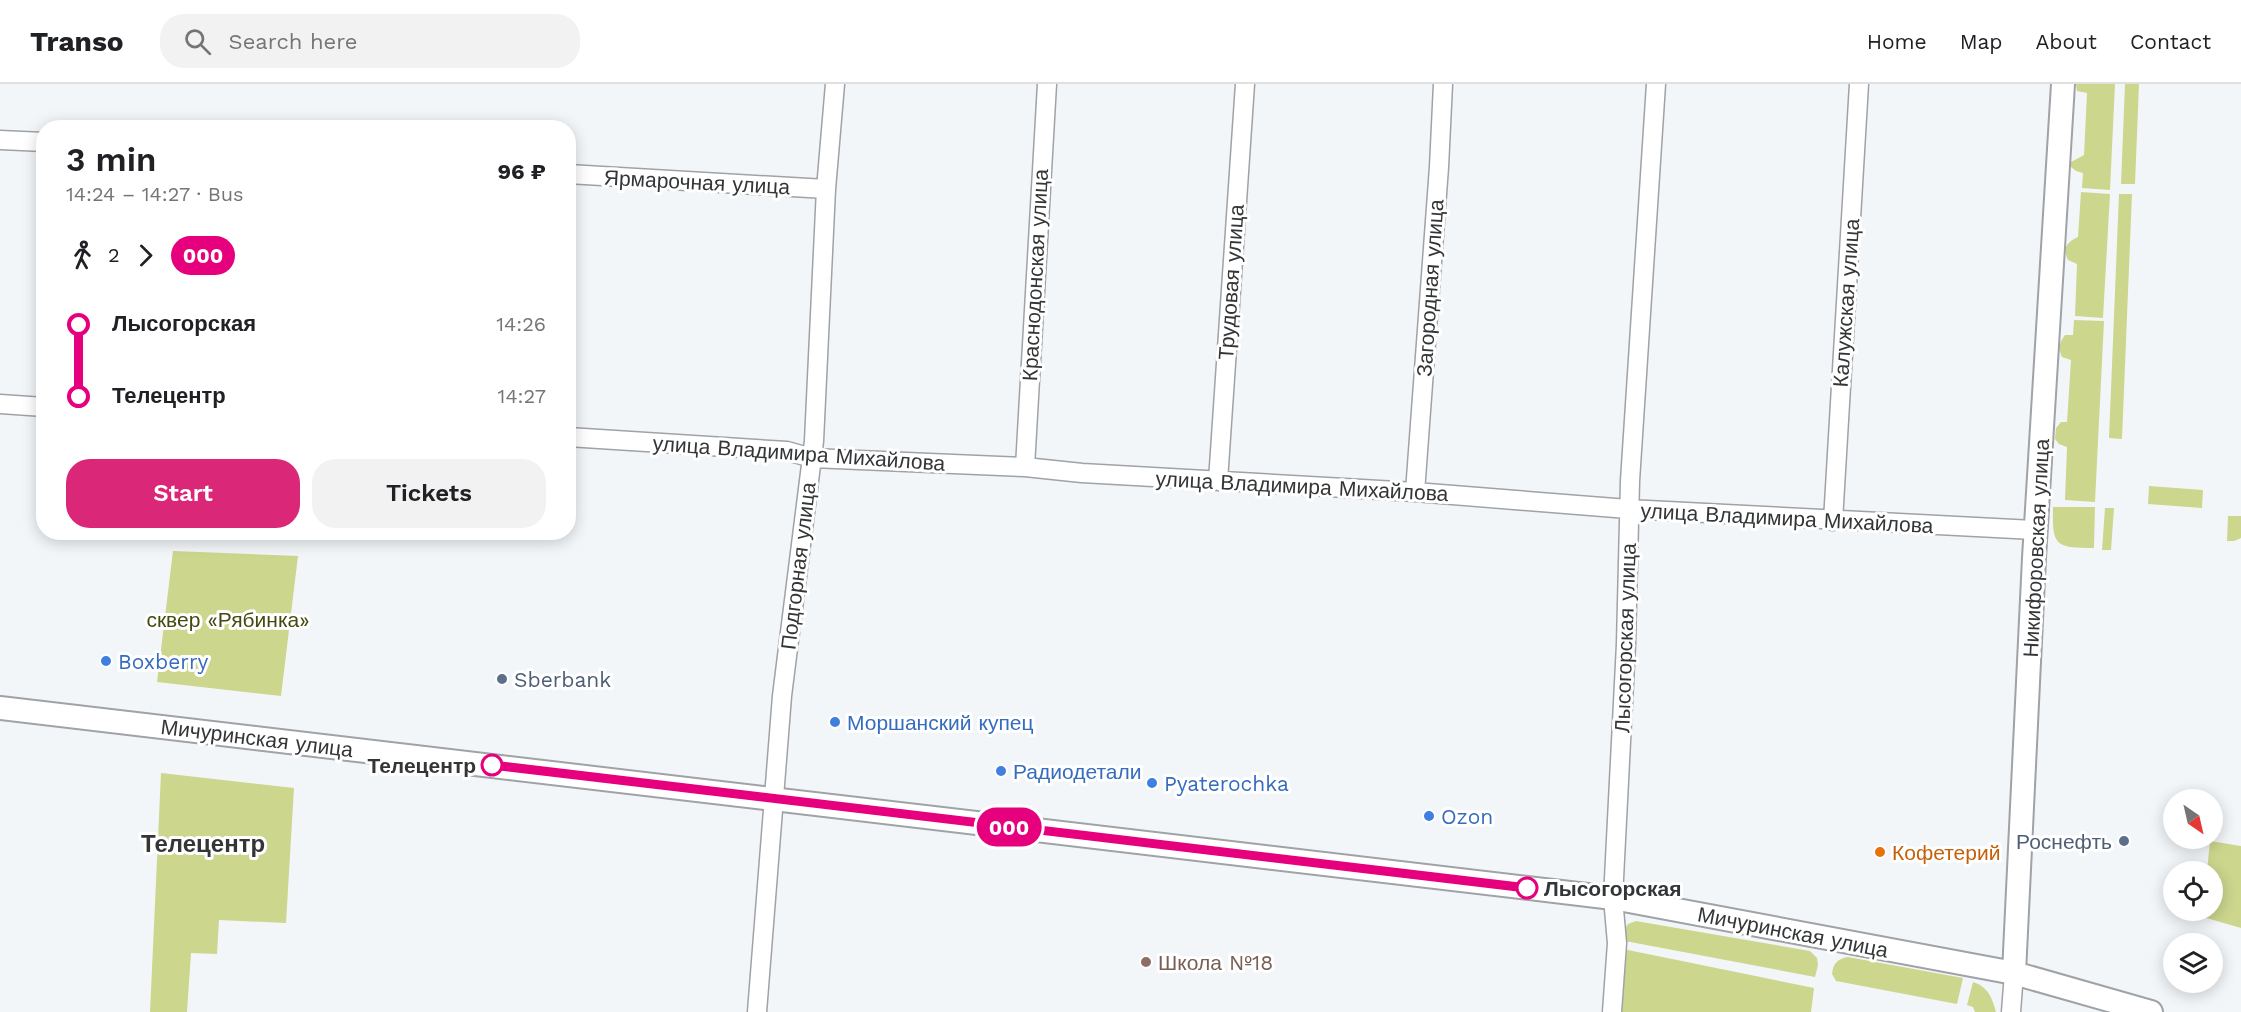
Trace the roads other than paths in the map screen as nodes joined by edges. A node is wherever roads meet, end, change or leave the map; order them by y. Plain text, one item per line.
1 (835, 84) edge
2 (1047, 84) edge
3 (1245, 84) edge
4 (1443, 84) edge
5 (1656, 84) edge
6 (1859, 84) edge
7 (2063, 84) edge
8 (0, 140) edge
9 (36, 142) edge
10 (576, 174) edge
11 (826, 189) junction
12 (0, 404) edge
13 (36, 406) edge
14 (576, 438) edge
15 (812, 458) junction
16 (1025, 467) junction
17 (1218, 480) junction
18 (1415, 492) junction
19 (1628, 509) junction
20 (1833, 521) junction
21 (2036, 531) junction
22 (0, 708) edge
23 (774, 798) junction
24 (1613, 898) junction
25 (2014, 973) junction
26 (757, 1012) edge
27 (1612, 1012) edge
28 (2011, 1012) edge
29 (2151, 1012) edge

1 - 11 street, Подгорная улица
2 - 16 street, Краснодонская улица
3 - 17 street, Трудовая улица
4 - 18 street, Загородная улица
5 - 19 street, Лысогорская улица
6 - 20 street, Калужская улица
7 - 21 main road, Никифоровская улица
8 - 9 street
10 - 11 street, Ярмарочная улица
11 - 15 street, Подгорная улица
12 - 13 street
14 - 15 street, улица Владимира Михайлова
15 - 16 street, улица Владимира Михайлова
15 - 23 street, Подгорная улица
16 - 17 street, улица Владимира Михайлова
17 - 18 street, улица Владимира Михайлова
18 - 19 street, улица Владимира Михайлова
19 - 20 street, улица Владимира Михайлова
19 - 24 street, Лысогорская улица
20 - 21 street, улица Владимира Михайлова
21 - 25 main road, Никифоровская улица
22 - 23 main road, Мичуринская улица
23 - 24 main road, Мичуринская улица
23 - 26 street, Подгорная улица
24 - 25 main road, Мичуринская улица
24 - 27 street, Лысогорская улица
25 - 28 street, Никифоровская улица
25 - 29 main road, Мичуринская улица

